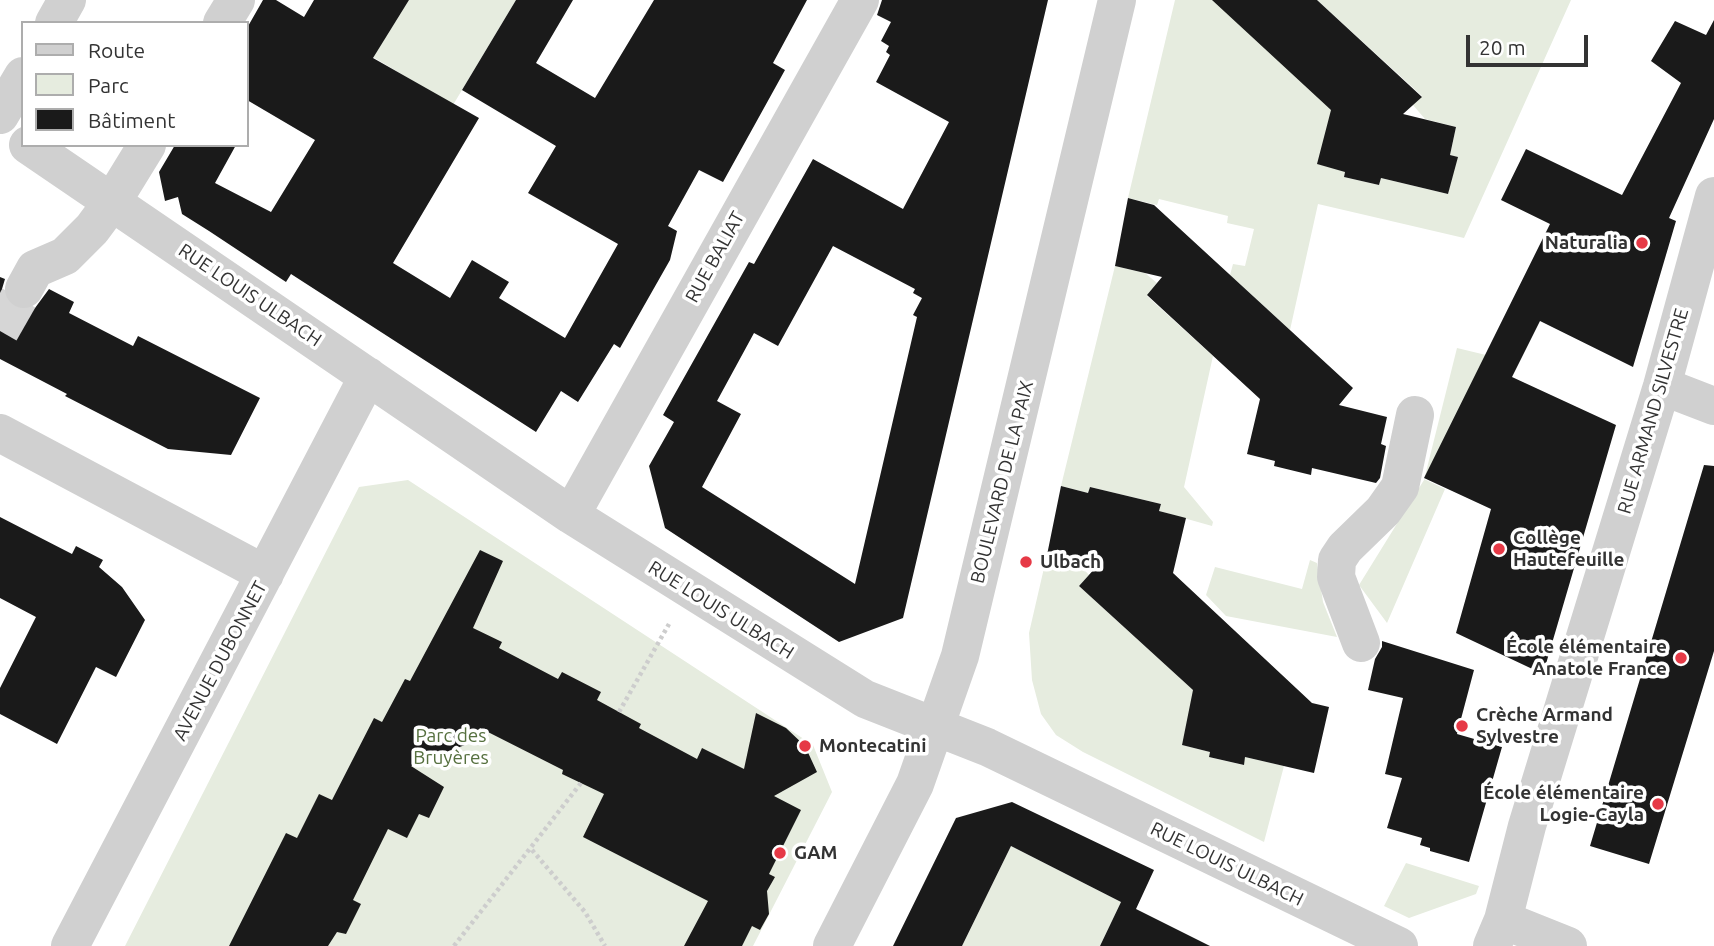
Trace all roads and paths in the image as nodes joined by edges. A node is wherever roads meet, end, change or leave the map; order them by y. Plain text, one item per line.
1 (68, 0) edge
2 (236, 0) edge
3 (860, 0) edge
4 (1118, 0) edge
5 (55, 21) edge
6 (223, 21) edge
7 (21, 79) edge
8 (0, 115) edge
9 (0, 126) edge
10 (21, 140) edge
11 (31, 147) edge
12 (145, 147) edge
13 (102, 195) junction
14 (1714, 196) edge
15 (23, 289) tunnel mouth
16 (368, 376) junction
17 (1662, 386) junction
18 (1714, 405) edge
19 (1415, 415) dead end
20 (0, 433) edge
21 (571, 515) junction
22 (265, 574) junction
23 (688, 590) junction
24 (1361, 643) dead end
25 (619, 712) dead end
26 (935, 728) junction
27 (581, 783) dead end
28 (531, 849) junction
29 (1497, 933) edge
30 (70, 946) edge
31 (454, 946) edge
32 (605, 946) edge
33 (832, 946) edge
34 (1399, 946) edge
35 (1568, 946) edge

1 - 5 street
2 - 6 street
3 - 21 street, RUE BALIAT
4 - 26 street, BOULEVARD DE LA PAIX
7 - 8 street
9 - 10 street
11 - 13 street, RUE LOUIS ULBACH
12 - 13 street
13 - 15 street
13 - 16 street, RUE LOUIS ULBACH
14 - 17 street, RUE ARMAND SILVESTRE
16 - 21 street, RUE LOUIS ULBACH
16 - 22 street, AVENUE DUBONNET
17 - 18 street
17 - 29 street, RUE ARMAND SILVESTRE
19 - 24 street
20 - 22 street
21 - 23 street, RUE LOUIS ULBACH
22 - 30 street, AVENUE DUBONNET
23 - 25 path
23 - 26 street, RUE LOUIS ULBACH
26 - 33 street, BOULEVARD DE LA PAIX
26 - 34 street, RUE LOUIS ULBACH
27 - 28 path
28 - 31 path
28 - 32 path
29 - 35 street

